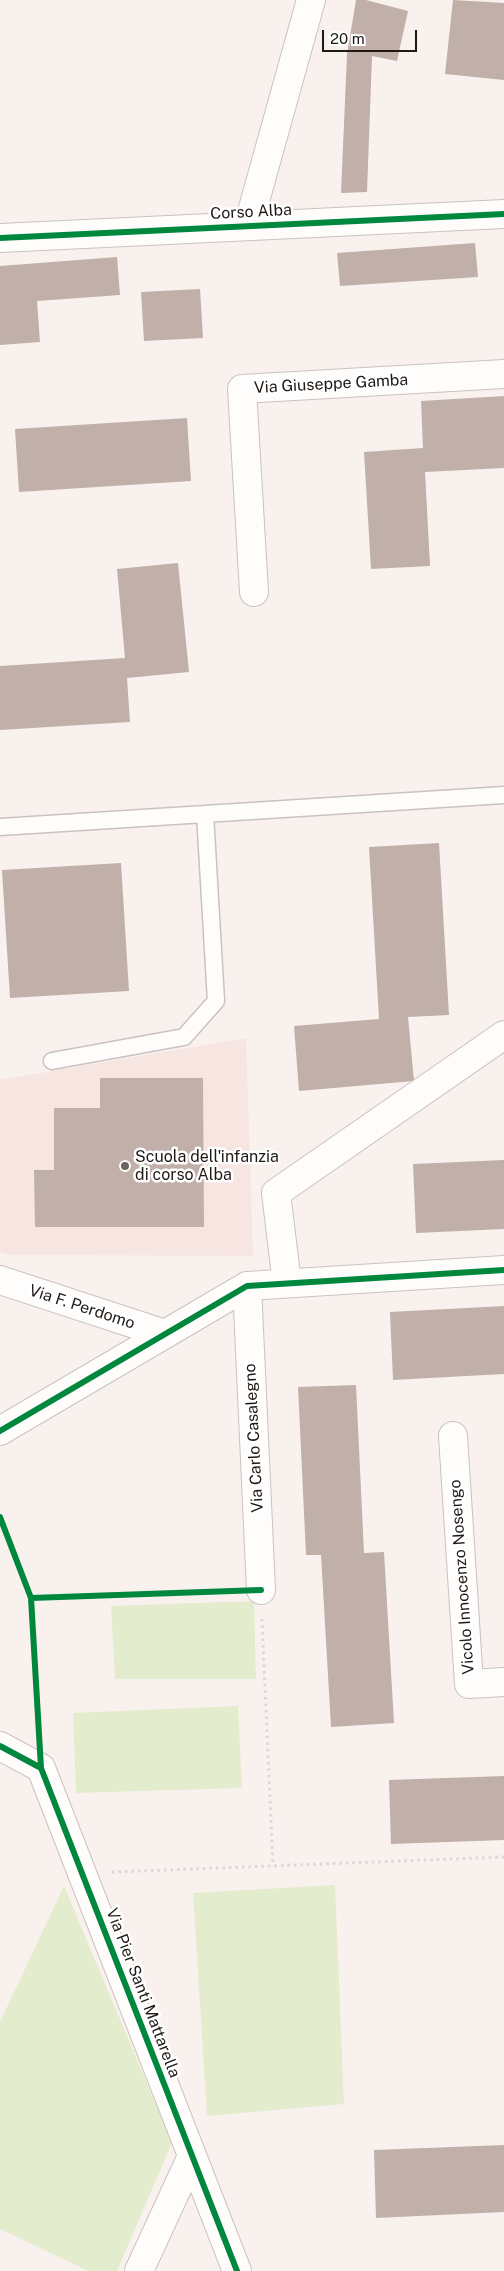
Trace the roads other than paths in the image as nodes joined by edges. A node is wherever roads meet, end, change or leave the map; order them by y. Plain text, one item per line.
1 (311, 0) edge
2 (504, 214) edge
3 (248, 226) junction
4 (0, 238) edge
5 (504, 374) edge
6 (254, 592) dead end
7 (504, 795) edge
8 (205, 814) junction
9 (0, 827) edge
10 (504, 1036) edge
11 (52, 1061) dead end
12 (504, 1270) edge
13 (0, 1280) edge
14 (287, 1284) junction
15 (247, 1286) junction
16 (165, 1334) junction
17 (0, 1431) edge
18 (453, 1436) dead end
19 (261, 1590) road end
20 (504, 1682) edge
21 (0, 1746) edge
22 (192, 2156) junction
23 (139, 2271) edge
24 (237, 2271) edge

1 - 3 street
2 - 3 street, Corso Alba
3 - 4 street, Corso Alba
5 - 6 street, Via Giuseppe Gamba
7 - 8 lane
8 - 9 lane
8 - 11 lane
10 - 14 street
12 - 14 street
13 - 16 street, Via F. Perdomo
14 - 15 street
15 - 16 street
15 - 19 street, Via Carlo Casalegno
16 - 17 street
18 - 20 street, Vicolo Innocenzo Nosengo
21 - 22 street, Via Pier Santi Mattarella
22 - 23 street
22 - 24 street, Via Pier Santi Mattarella

